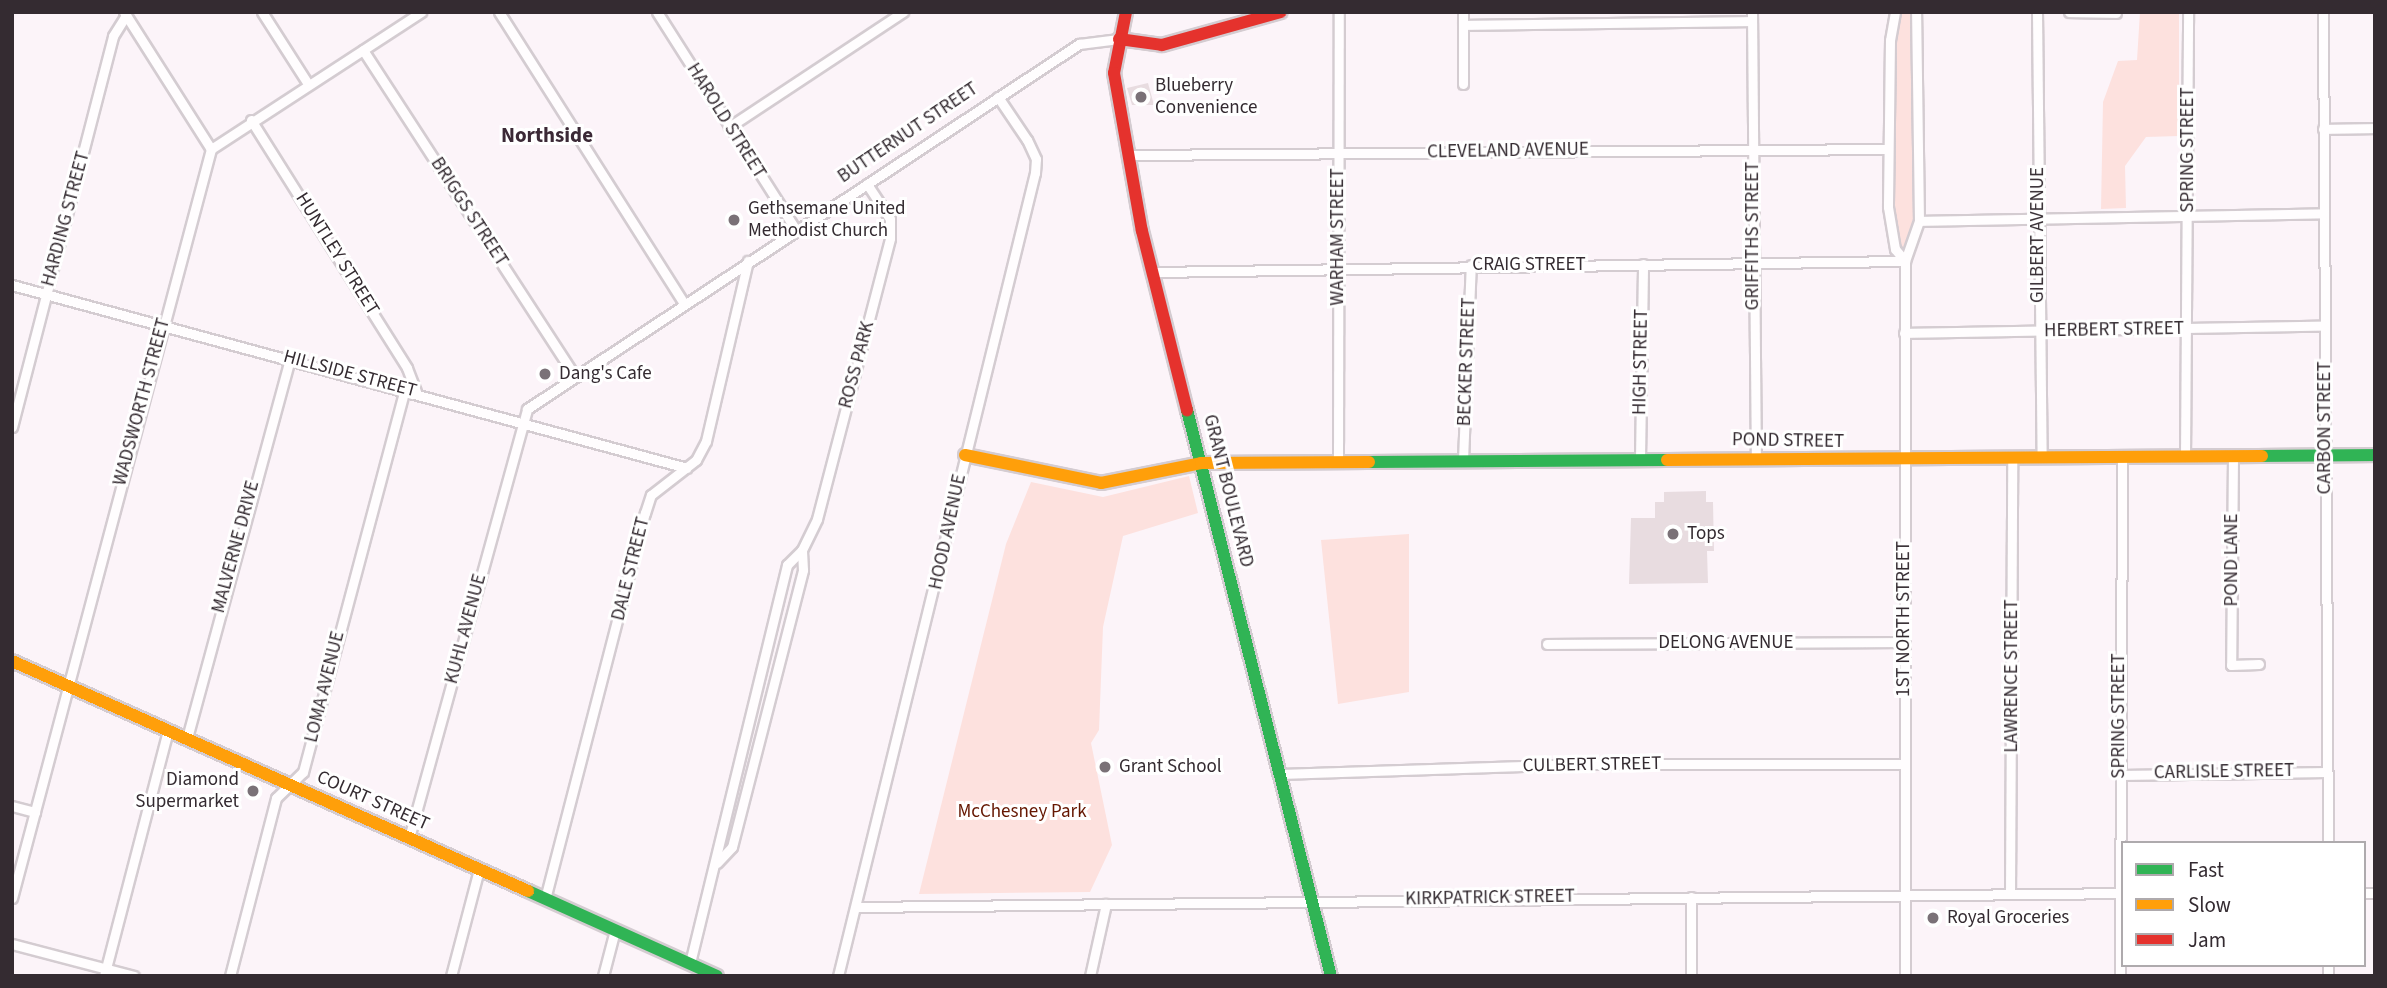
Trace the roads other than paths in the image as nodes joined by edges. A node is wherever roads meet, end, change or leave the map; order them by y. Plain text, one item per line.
1 (262, 12) edge
2 (421, 12) edge
3 (499, 12) edge
4 (657, 12) edge
5 (903, 12) edge
6 (1126, 12) edge
7 (1282, 12) edge
8 (1339, 12) edge
9 (1463, 12) edge
10 (1895, 12) edge
11 (1916, 12) edge
12 (2038, 12) edge
13 (2069, 12) edge
14 (2188, 12) edge
15 (2323, 12) edge
16 (2116, 13) edge
17 (125, 14) edge
18 (1752, 17) edge
19 (1462, 25) junction
20 (1119, 39) junction
21 (363, 50) junction
22 (308, 84) junction
23 (1462, 84) dead end
24 (998, 97) junction
25 (251, 120) junction
26 (729, 127) junction
27 (2375, 128) edge
28 (2323, 129) junction
29 (1752, 148) junction
30 (211, 149) junction
31 (1888, 149) junction
32 (1338, 152) junction
33 (1128, 155) junction
34 (867, 184) junction
35 (2324, 213) junction
36 (2188, 215) junction
37 (2037, 218) junction
38 (1919, 221) junction
39 (796, 230) junction
40 (748, 261) junction
41 (1905, 261) junction
42 (1752, 263) junction
43 (1643, 264) junction
44 (1471, 265) junction
45 (1338, 267) junction
46 (1153, 272) junction
47 (12, 285) edge
48 (46, 294) junction
49 (684, 303) junction
50 (162, 324) junction
51 (2324, 326) junction
52 (2185, 329) junction
53 (2038, 330) junction
54 (1904, 333) junction
55 (290, 358) junction
56 (574, 375) junction
57 (410, 390) junction
58 (522, 420) junction
59 (12, 427) edge
60 (2325, 455) junction
61 (2375, 455) edge
62 (965, 456) junction
63 (2233, 456) junction
64 (2122, 457) junction
65 (2185, 457) junction
66 (2042, 458) junction
67 (1640, 459) junction
68 (2012, 459) junction
69 (1463, 460) junction
70 (1756, 460) junction
71 (1903, 460) junction
72 (1338, 461) junction
73 (1201, 463) junction
74 (687, 468) junction
75 (803, 550) junction
76 (1904, 642) junction
77 (1547, 644) dead end
78 (12, 661) edge
79 (2259, 664) dead end
80 (69, 686) junction
81 (168, 730) junction
82 (187, 738) junction
83 (1905, 764) junction
84 (2327, 772) junction
85 (1280, 774) junction
86 (2120, 775) junction
87 (291, 785) junction
88 (12, 806) edge
89 (35, 812) junction
90 (409, 838) junction
91 (2328, 841) edge
92 (718, 863) junction
93 (479, 869) junction
94 (2121, 893) edge
95 (2010, 894) junction
96 (1906, 895) junction
97 (1691, 897) junction
98 (12, 898) edge
99 (545, 899) junction
100 (1312, 901) junction
101 (1107, 904) junction
102 (857, 907) junction
103 (615, 930) junction
104 (12, 944) edge
105 (690, 963) junction
106 (105, 972) edge
107 (134, 976) edge
108 (230, 976) edge
109 (451, 976) edge
110 (603, 976) edge
111 (717, 976) edge
112 (838, 976) edge
113 (1090, 976) edge
114 (1331, 976) edge
115 (1691, 976) edge
116 (1905, 976) edge
117 (2120, 976) edge

1 - 22 street
2 - 21 street
3 - 49 street
4 - 26 street, HAROLD STREET
5 - 26 street
6 - 20 street, GRANT BOULEVARD
7 - 20 street, BUTTERNUT STREET
8 - 32 street, WARHAM STREET
9 - 19 street
10 - 31 street, 1ST NORTH STREET
11 - 38 street, 1ST NORTH STREET
12 - 37 street, GILBERT AVENUE
13 - 16 street
14 - 36 street, SPRING STREET
15 - 28 street, CARBON STREET
17 - 30 street
17 - 48 street, HARDING STREET
18 - 19 street
18 - 29 street, GRIFFITHS STREET
19 - 23 street
20 - 24 street, BUTTERNUT STREET
20 - 33 street, GRANT BOULEVARD
21 - 22 street
21 - 56 street, BRIGGS STREET
22 - 25 street
24 - 34 street, BUTTERNUT STREET
24 - 62 street, HOOD AVENUE
25 - 30 street
25 - 57 street, HUNTLEY STREET
26 - 39 street, HAROLD STREET
27 - 28 street
28 - 35 street, CARBON STREET
29 - 31 street, CLEVELAND AVENUE
29 - 32 street, CLEVELAND AVENUE
29 - 42 street, GRIFFITHS STREET
30 - 50 street, WADSWORTH STREET
31 - 41 street, 1ST NORTH STREET
32 - 33 street, CLEVELAND AVENUE
32 - 45 street, WARHAM STREET
33 - 46 street, GRANT BOULEVARD
34 - 39 street, BUTTERNUT STREET
34 - 75 street, ROSS PARK
35 - 36 street
35 - 51 street, CARBON STREET
36 - 37 street
36 - 52 street, SPRING STREET
37 - 38 street
37 - 53 street, GILBERT AVENUE
38 - 41 street, 1ST NORTH STREET
39 - 40 street, BUTTERNUT STREET
40 - 49 street, BUTTERNUT STREET
40 - 74 street, DALE STREET
41 - 42 street, CRAIG STREET
41 - 54 street, 1ST NORTH STREET
42 - 43 street, CRAIG STREET
42 - 70 street, GRIFFITHS STREET
43 - 44 street, CRAIG STREET
43 - 67 street, HIGH STREET
44 - 45 street, CRAIG STREET
44 - 69 street, BECKER STREET
45 - 46 street, CRAIG STREET
45 - 72 street, WARHAM STREET
46 - 73 street, GRANT BOULEVARD
47 - 48 street, HILLSIDE STREET
48 - 50 street, HILLSIDE STREET
48 - 59 street, HARDING STREET
49 - 56 street, BUTTERNUT STREET
50 - 55 street, HILLSIDE STREET
50 - 80 street, WADSWORTH STREET
51 - 52 street, HERBERT STREET
51 - 60 street, CARBON STREET
52 - 53 street, HERBERT STREET
52 - 65 street, SPRING STREET
53 - 54 street, HERBERT STREET
53 - 66 street, GILBERT AVENUE
54 - 71 street, 1ST NORTH STREET
55 - 57 street, HILLSIDE STREET
55 - 82 street, MALVERNE DRIVE
56 - 58 street, BUTTERNUT STREET
57 - 58 street, HILLSIDE STREET
57 - 87 street, LOMA AVENUE
58 - 74 street, HILLSIDE STREET
58 - 90 street, KUHL AVENUE
60 - 61 street, POND STREET
60 - 63 street, POND STREET
60 - 84 street, CARBON STREET
62 - 73 street, POND STREET
62 - 102 street, HOOD AVENUE
63 - 65 street, POND STREET
63 - 79 street, POND LANE
64 - 65 street, POND STREET
64 - 66 street, POND STREET
64 - 86 street, SPRING STREET
66 - 68 street, POND STREET
67 - 69 street, POND STREET
67 - 70 street, POND STREET
68 - 71 street, POND STREET
68 - 95 street, LAWRENCE STREET
69 - 72 street, POND STREET
70 - 71 street, POND STREET
71 - 76 street, 1ST NORTH STREET
72 - 73 street, POND STREET
73 - 85 street, GRANT BOULEVARD
74 - 99 street, DALE STREET
75 - 92 street, ROSS PARK
75 - 92 street, ROSS PARK
76 - 77 street, DELONG AVENUE
76 - 83 street, 1ST NORTH STREET
78 - 80 street, COURT STREET
80 - 81 street, COURT STREET
80 - 89 street, WADSWORTH STREET
81 - 82 street, COURT STREET
81 - 106 street
82 - 87 street, COURT STREET
83 - 85 street, CULBERT STREET
83 - 96 street, 1ST NORTH STREET
84 - 86 street, CARLISLE STREET
84 - 91 street, CARBON STREET
85 - 100 street, GRANT BOULEVARD
86 - 94 street, SPRING STREET
87 - 90 street, COURT STREET
87 - 108 street, LOMA AVENUE
88 - 89 street
89 - 98 street, WADSWORTH STREET
90 - 93 street, COURT STREET
92 - 105 street, ROSS PARK
93 - 99 street, COURT STREET
93 - 109 street
94 - 95 street, KIRKPATRICK STREET
94 - 117 street, SPRING STREET
95 - 96 street, KIRKPATRICK STREET
96 - 97 street, KIRKPATRICK STREET
96 - 116 street, 1ST NORTH STREET
97 - 100 street, KIRKPATRICK STREET
97 - 115 street
99 - 103 street, COURT STREET
100 - 101 street, KIRKPATRICK STREET
100 - 114 street, GRANT BOULEVARD
101 - 102 street, KIRKPATRICK STREET
101 - 113 street
102 - 112 street, HOOD AVENUE
103 - 105 street, COURT STREET
103 - 110 street
104 - 106 street
105 - 111 street, COURT STREET
106 - 107 street

